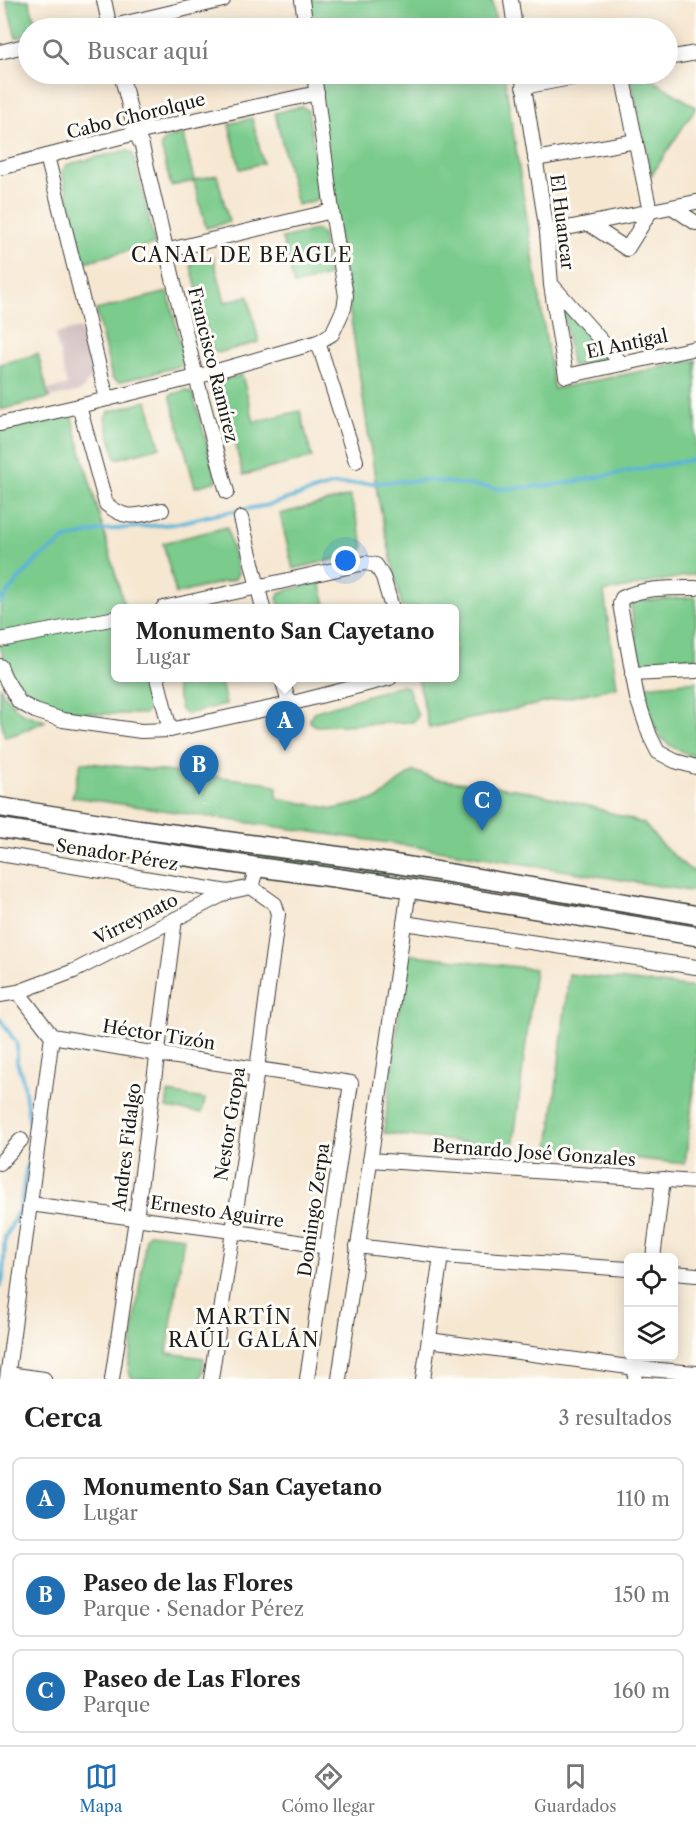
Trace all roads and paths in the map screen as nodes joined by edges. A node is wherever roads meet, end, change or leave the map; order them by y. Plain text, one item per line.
1 (104, 0) edge
2 (223, 0) edge
3 (302, 0) edge
4 (511, 0) edge
5 (107, 18) edge
6 (149, 18) edge
7 (305, 18) edge
8 (514, 18) edge
9 (18, 48) edge
10 (0, 52) edge
11 (696, 53) edge
12 (678, 56) edge
13 (124, 84) edge
14 (316, 84) edge
15 (524, 84) edge
16 (624, 84) edge
17 (317, 93) junction
18 (136, 133) junction
19 (636, 141) junction
20 (47, 156) junction
21 (535, 159) junction
22 (0, 168) edge
23 (696, 202) edge
24 (672, 207) junction
25 (332, 211) junction
26 (650, 212) junction
27 (696, 223) edge
28 (589, 224) junction
29 (547, 232) junction
30 (165, 251) junction
31 (551, 285) junction
32 (318, 342) junction
33 (696, 348) edge
34 (622, 364) junction
35 (566, 376) joint
36 (196, 377) junction
37 (106, 399) junction
38 (79, 406) junction
39 (0, 424) edge
40 (356, 461) dead end
41 (227, 492) dead end
42 (162, 510) dead end
43 (241, 518) dead end
44 (257, 588) junction
45 (696, 588) edge
46 (185, 604) edge
47 (262, 604) edge
48 (391, 604) edge
49 (111, 619) edge
50 (0, 640) edge
51 (0, 666) edge
52 (696, 671) edge
53 (632, 674) junction
54 (158, 682) edge
55 (283, 682) edge
56 (374, 682) edge
57 (289, 704) junction
58 (170, 730) junction
59 (696, 767) edge
60 (0, 807) edge
61 (0, 828) edge
62 (0, 854) edge
63 (257, 867) junction
64 (251, 887) junction
65 (409, 889) junction
66 (228, 892) junction
67 (696, 915) edge
68 (175, 919) junction
69 (404, 923) junction
70 (696, 936) edge
71 (696, 967) edge
72 (18, 992) junction
73 (0, 994) edge
74 (52, 1036) junction
75 (157, 1054) junction
76 (257, 1069) junction
77 (351, 1083) joint
78 (21, 1140) dead end
79 (370, 1160) junction
80 (0, 1163) edge
81 (663, 1179) junction
82 (696, 1182) edge
83 (30, 1204) junction
84 (136, 1219) junction
85 (232, 1231) junction
86 (357, 1246) junction
87 (327, 1247) junction
88 (654, 1253) edge
89 (441, 1256) junction
90 (624, 1269) edge
91 (678, 1273) edge
92 (696, 1275) edge
93 (429, 1340) junction
94 (636, 1368) edge
95 (696, 1373) edge
96 (8, 1377) edge
97 (44, 1379) edge
98 (112, 1379) edge
99 (210, 1379) edge
100 (307, 1379) edge
101 (339, 1379) edge
102 (423, 1379) edge

1 - 5 street
2 - 6 street
3 - 7 street
4 - 8 street
9 - 10 street
11 - 12 street
13 - 18 street, Francisco Ramírez
14 - 17 street
15 - 21 street, El Huancar
16 - 19 street
17 - 18 street, Cabo Chorolque
17 - 25 street
18 - 20 street, Cabo Chorolque
18 - 30 street, Francisco Ramírez
19 - 21 street
19 - 26 street
20 - 22 street, Cabo Chorolque
20 - 37 street
21 - 29 street, El Huancar
23 - 24 street
24 - 26 street
24 - 27 street
25 - 30 street
25 - 32 street
26 - 28 street
26 - 28 street
28 - 29 street
29 - 31 street, El Huancar
30 - 36 street, Francisco Ramírez
31 - 34 street
31 - 35 street, El Huancar
32 - 36 street
32 - 40 street
33 - 34 street, El Antigal
34 - 35 street, El Antigal
36 - 37 street
36 - 41 street, Francisco Ramírez
37 - 38 street
38 - 39 street
38 - 42 street
43 - 44 street
44 - 46 street
44 - 47 street
44 - 48 street
45 - 53 street
49 - 50 street
51 - 58 street
52 - 53 street
53 - 59 street
54 - 58 street
55 - 57 street
56 - 57 street
57 - 58 street
60 - 67 main road
61 - 63 main road
62 - 66 street, Senador Pérez
63 - 64 street
63 - 65 main road
64 - 66 street, Virreynato
64 - 76 street, Nestor Gropa
65 - 69 street
65 - 70 main road
66 - 68 street, Virreynato
68 - 72 street, Virreynato
68 - 75 street, Andres Fidalgo
69 - 71 street
69 - 79 street
72 - 73 street, Virreynato
72 - 74 street
74 - 75 street, Héctor Tizón
74 - 83 street
75 - 76 street, Héctor Tizón
75 - 84 street, Andres Fidalgo
76 - 77 street, Héctor Tizón
76 - 85 street, Nestor Gropa
77 - 87 street, Domingo Zerpa
78 - 80 street
79 - 81 street, Bernardo José Gonzales
79 - 86 street
81 - 82 street, Bernardo José Gonzales
81 - 88 street
83 - 84 street, Ernesto Aguirre
83 - 96 street
84 - 85 street, Ernesto Aguirre
84 - 98 street, Andres Fidalgo
85 - 87 street, Ernesto Aguirre
85 - 99 street, Nestor Gropa
86 - 89 street
86 - 101 street
87 - 100 street, Domingo Zerpa
89 - 90 street
89 - 93 street
91 - 92 street
93 - 94 street
93 - 102 street
94 - 95 street
96 - 97 street

